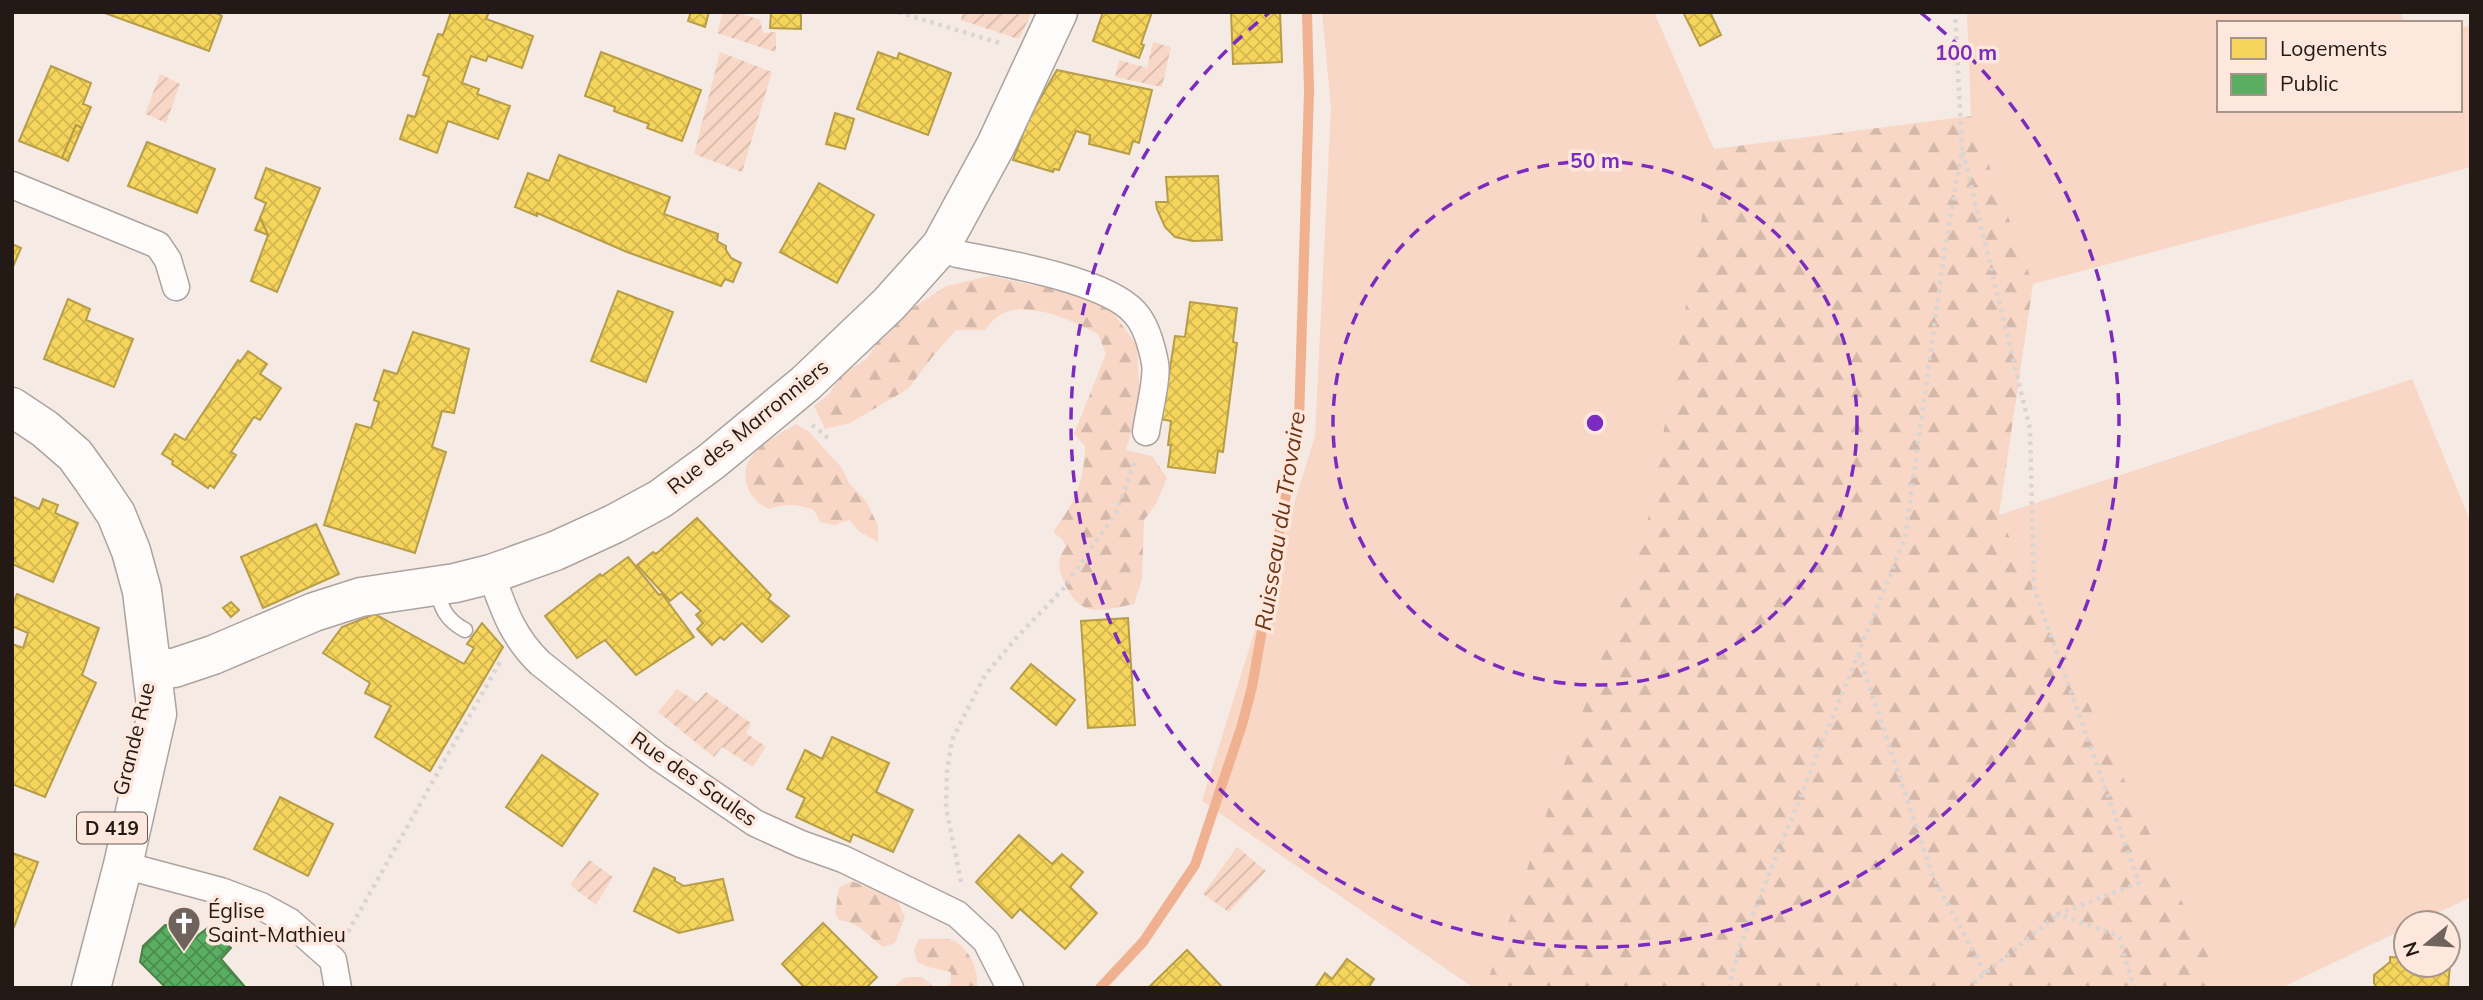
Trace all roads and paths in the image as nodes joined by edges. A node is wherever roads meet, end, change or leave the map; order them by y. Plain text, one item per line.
1 (898, 12) edge
2 (1058, 12) edge
3 (1955, 12) edge
4 (1038, 53) junction
5 (1962, 150) junction
6 (12, 185) edge
7 (941, 246) junction
8 (176, 287) dead end
9 (12, 407) edge
10 (1146, 432) joint
11 (491, 574) junction
12 (436, 586) junction
13 (465, 630) dead end
14 (522, 646) junction
15 (1858, 654) junction
16 (152, 668) junction
17 (123, 865) junction
18 (957, 914) junction
19 (2058, 914) junction
20 (333, 960) junction
21 (1985, 973) junction
22 (70, 988) edge
23 (91, 988) edge
24 (338, 988) edge
25 (1010, 988) edge
26 (1729, 988) edge
27 (1967, 988) edge
28 (2134, 988) edge

1 - 4 path
2 - 4 street, Rue des Marronniers
3 - 5 path
4 - 7 street, Rue des Marronniers
5 - 15 path
5 - 19 path
6 - 8 street
7 - 10 street
7 - 11 street, Rue des Marronniers
9 - 16 street, Grande Rue / D 419
10 - 18 path
11 - 12 street, Rue des Marronniers
11 - 14 street, Rue des Saules
12 - 13 lane
12 - 16 street, Rue des Marronniers
14 - 18 street, Rue des Saules
14 - 20 path
15 - 21 path
15 - 26 path
16 - 17 street
16 - 22 street, Grande Rue / D 419
17 - 20 street
17 - 23 street
18 - 25 street, Rue des Saules
19 - 21 path
19 - 28 path
20 - 24 street
21 - 27 path

